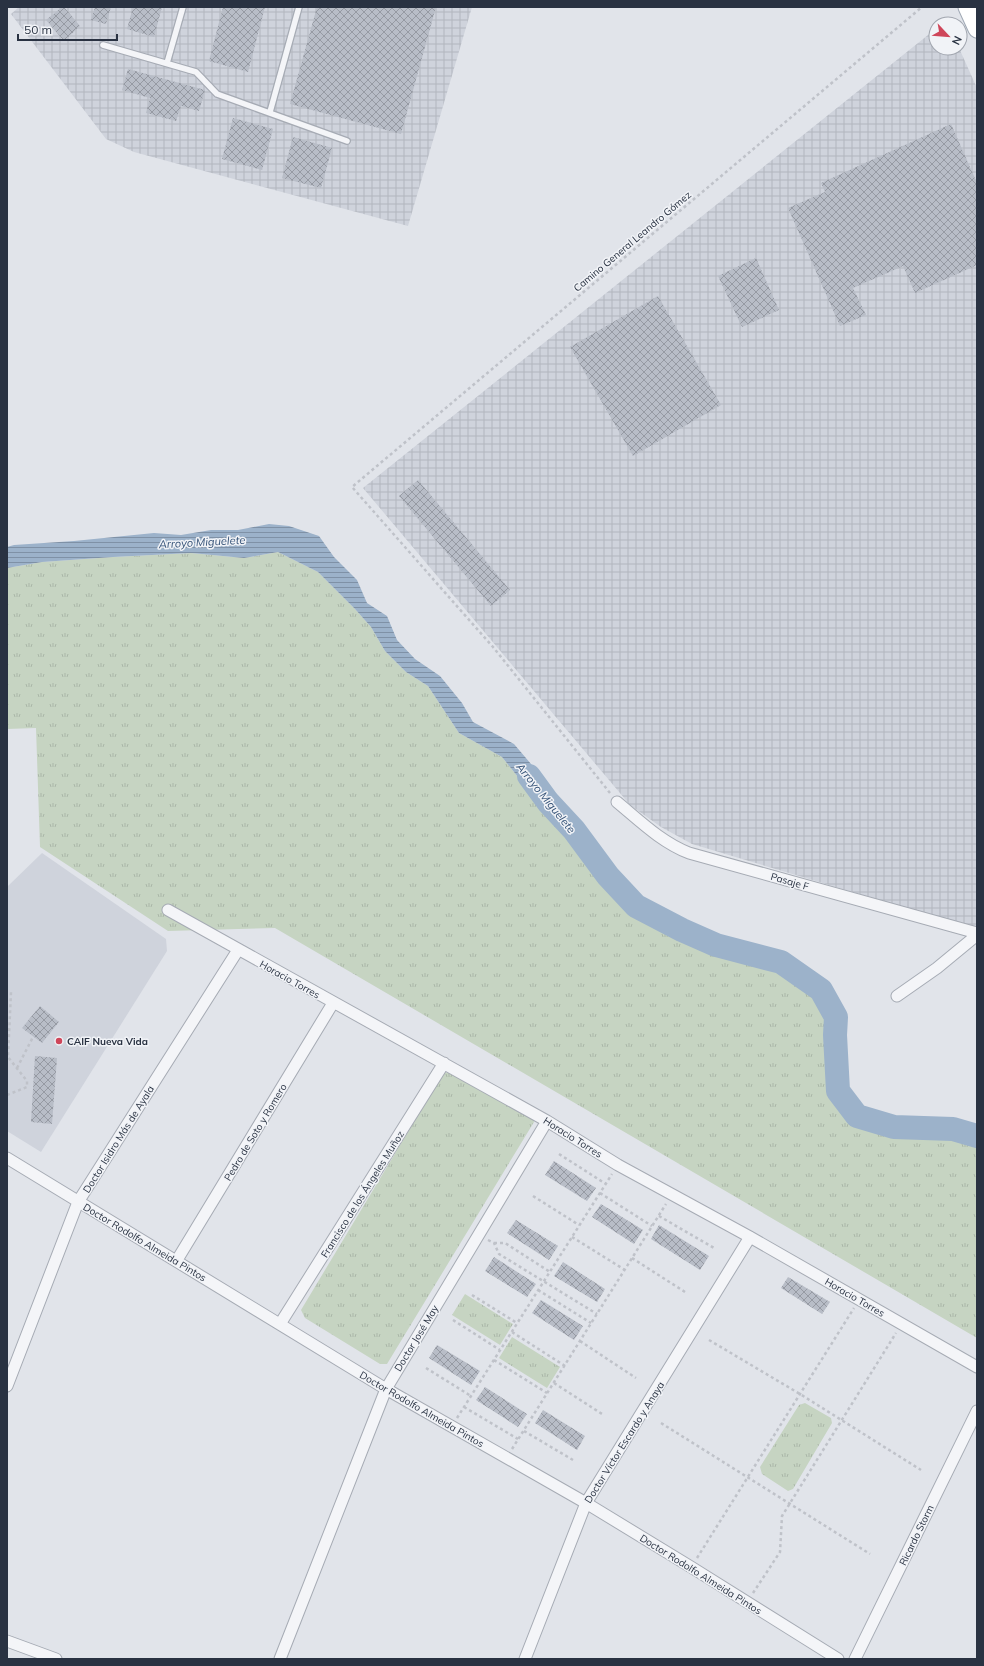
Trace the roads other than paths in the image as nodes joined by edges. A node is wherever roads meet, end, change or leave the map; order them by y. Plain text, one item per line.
1 (183, 7) edge
2 (299, 7) edge
3 (967, 7) edge
4 (977, 29) edge
5 (104, 45) dead end
6 (167, 63) junction
7 (270, 112) junction
8 (347, 141) dead end
9 (617, 802) road end
10 (168, 910) dead end
11 (977, 934) edge
12 (238, 950) junction
13 (897, 996) dead end
14 (333, 1003) junction
15 (444, 1063) junction
16 (547, 1121) junction
17 (7, 1158) edge
18 (78, 1202) junction
19 (750, 1237) junction
20 (177, 1260) junction
21 (280, 1324) junction
22 (977, 1367) edge
23 (7, 1386) edge
24 (386, 1389) junction
25 (977, 1411) edge
26 (586, 1503) junction
27 (7, 1641) edge
28 (56, 1659) edge
29 (280, 1659) edge
30 (525, 1659) edge
31 (838, 1659) edge
32 (855, 1659) edge

1 - 6 lane
2 - 7 lane
3 - 4 main road
5 - 6 lane
6 - 7 lane
7 - 8 lane
9 - 11 street, Pasaje F
10 - 12 street, Horacio Torres
11 - 13 street
12 - 14 street, Horacio Torres
12 - 18 street, Doctor Isidro Más de Ayala
14 - 15 street, Horacio Torres
14 - 20 street, Pedro de Soto y Romero
15 - 16 street, Horacio Torres
15 - 21 street, Francisco de los Ángeles Muñoz
16 - 19 street, Horacio Torres
16 - 24 street, Doctor José May
17 - 18 street, Doctor Rodolfo Almeida Pintos
18 - 20 street, Doctor Rodolfo Almeida Pintos
18 - 23 street, Doctor Isidro Más de Ayala
19 - 22 street, Horacio Torres
19 - 26 street, Doctor Víctor Escardo y Anaya
20 - 21 street, Doctor Rodolfo Almeida Pintos
21 - 24 street, Doctor Rodolfo Almeida Pintos
24 - 26 street, Doctor Rodolfo Almeida Pintos
24 - 29 street, Doctor José May
25 - 32 street, Ricardo Storm
26 - 30 street, Doctor Víctor Escardo y Anaya
26 - 31 street, Doctor Rodolfo Almeida Pintos
27 - 28 street

